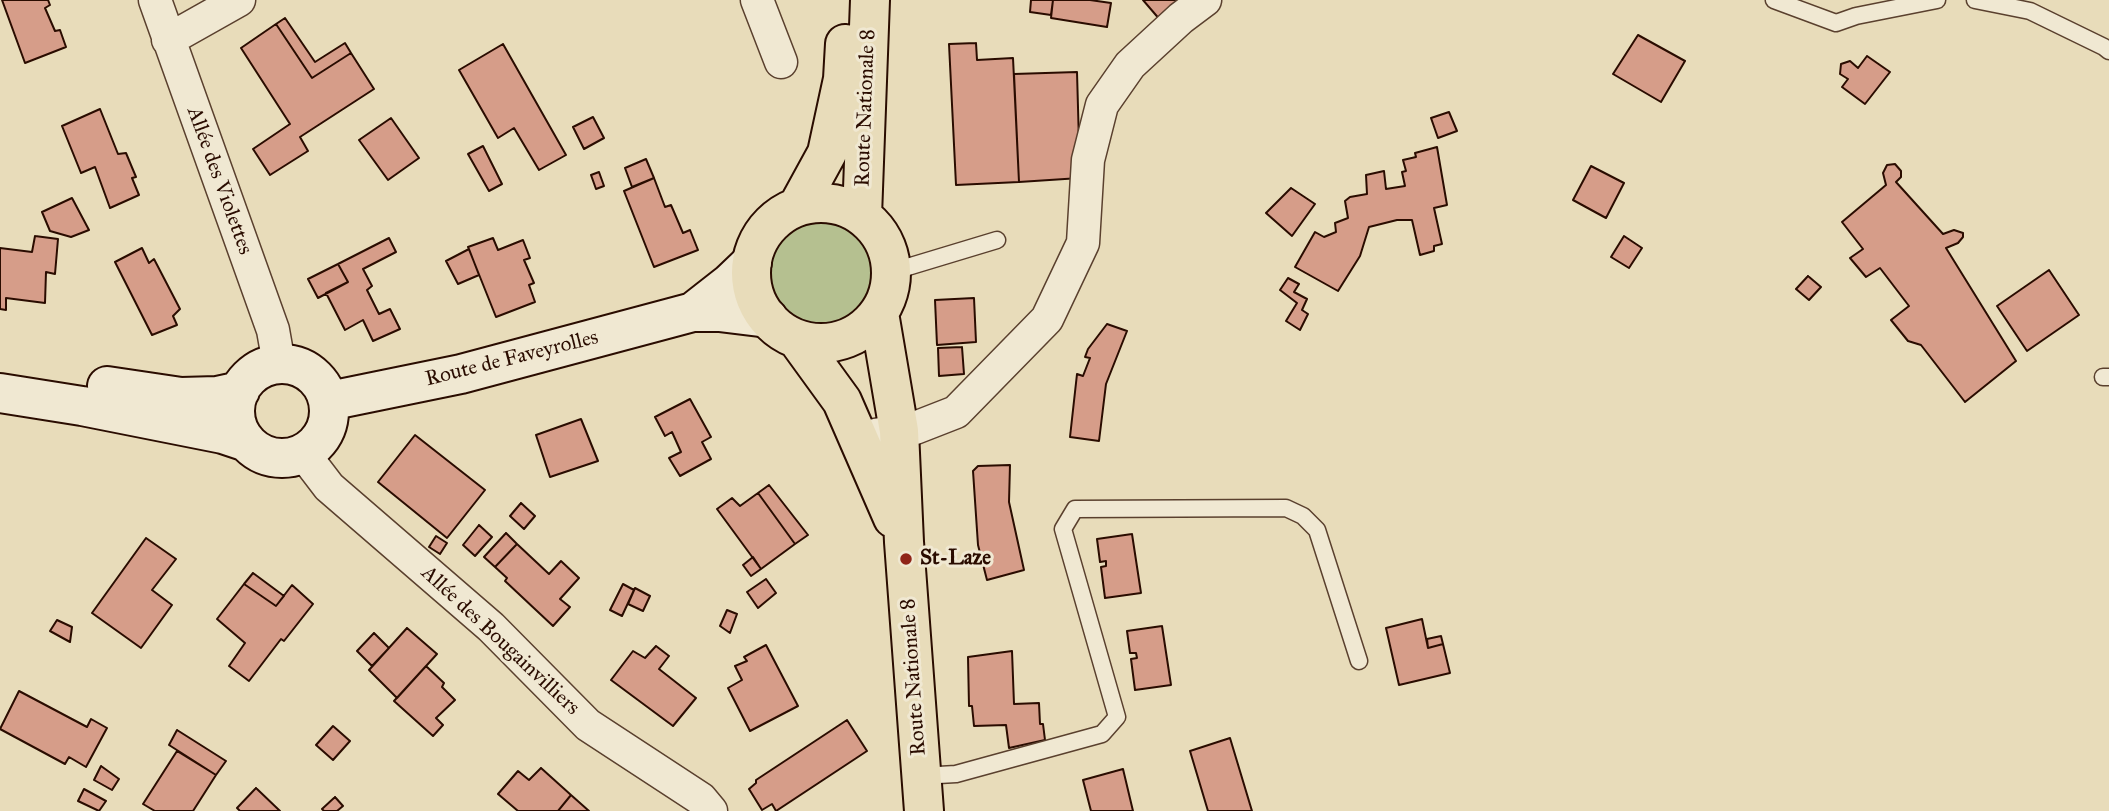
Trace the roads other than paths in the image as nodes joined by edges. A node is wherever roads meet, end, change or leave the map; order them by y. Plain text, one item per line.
1 (155, 0) edge
2 (239, 0) edge
3 (757, 0) edge
4 (847, 0) edge
5 (870, 0) edge
6 (1205, 0) edge
7 (1774, 0) edge
8 (1937, 0) edge
9 (1975, 0) edge
10 (168, 40) junction
11 (2109, 51) edge
12 (780, 62) dead end
13 (798, 206) junction
14 (862, 216) junction
15 (997, 240) dead end
16 (752, 262) junction
17 (891, 272) junction
18 (694, 312) junction
19 (879, 313) junction
20 (783, 328) junction
21 (279, 364) junction
22 (0, 369) edge
23 (240, 391) junction
24 (0, 393) edge
25 (328, 401) junction
26 (899, 431) junction
27 (859, 437) junction
28 (247, 442) junction
29 (303, 453) junction
30 (904, 542) junction
31 (1359, 662) dead end
32 (923, 794) edge
33 (711, 811) edge

1 - 10 street, Allée des Violettes
2 - 10 street
3 - 12 street
4 - 13 main road, Route Nationale 8
5 - 14 main road, Route Nationale 8
6 - 26 street
7 - 8 lane
9 - 11 lane
10 - 21 street, Allée des Violettes
13 - 14 main road
13 - 16 main road
14 - 17 main road
15 - 17 lane
16 - 18 main road, Route de Faveyrolles
16 - 20 main road
17 - 19 main road
18 - 20 main road, Route de Faveyrolles
18 - 25 main road, Route de Faveyrolles
19 - 20 main road
19 - 26 main road, Route Nationale 8
20 - 27 main road, Route Nationale 8
21 - 23 main road
21 - 25 main road
22 - 23 main road
23 - 28 main road
24 - 28 main road
25 - 29 main road
26 - 27 street
26 - 30 main road, Route Nationale 8
27 - 30 main road, Route Nationale 8
28 - 29 main road
29 - 33 street, Allée des Bougainvilliers
30 - 32 main road, Route Nationale 8
31 - 32 lane

